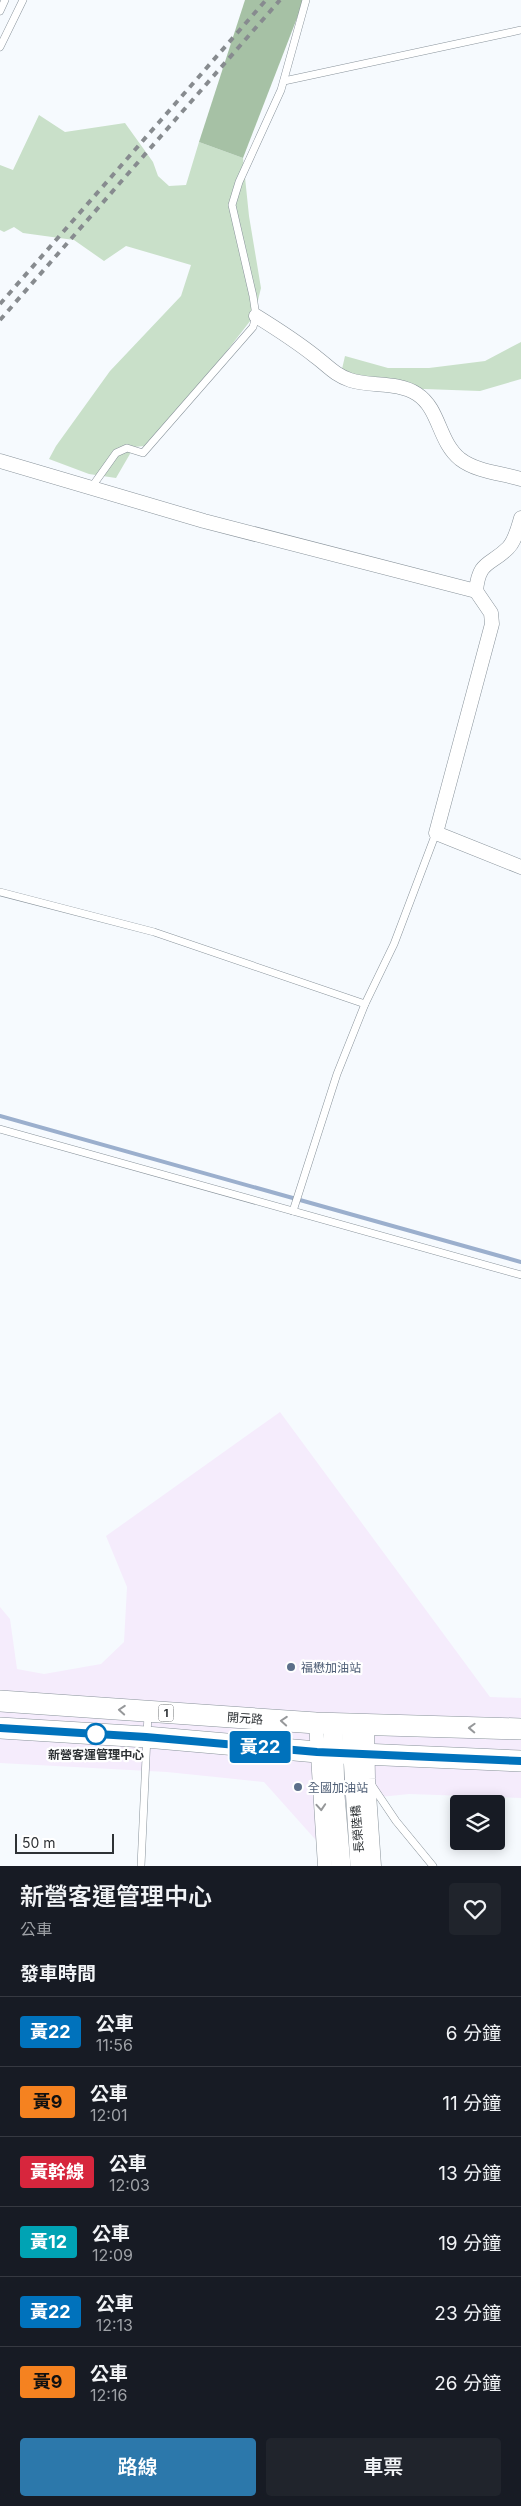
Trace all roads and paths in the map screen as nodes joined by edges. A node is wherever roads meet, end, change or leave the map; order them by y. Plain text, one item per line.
1 (6, 0) edge
2 (22, 0) edge
3 (306, 0) edge
4 (0, 11) edge
5 (521, 30) edge
6 (0, 47) edge
7 (284, 81) junction
8 (256, 316) junction
9 (0, 461) edge
10 (521, 479) edge
11 (91, 489) junction
12 (521, 518) edge
13 (476, 591) junction
14 (436, 833) junction
15 (521, 867) edge
16 (0, 892) edge
17 (365, 1004) junction
18 (0, 1129) edge
19 (293, 1211) junction
20 (521, 1275) edge
21 (0, 1701) edge
22 (148, 1712) junction
23 (342, 1724) junction
24 (0, 1728) edge
25 (521, 1729) edge
26 (146, 1737) junction
27 (342, 1753) junction
28 (521, 1760) edge
29 (368, 1779) junction
30 (141, 1866) edge
31 (325, 1866) edge
32 (341, 1866) edge
33 (360, 1866) edge
34 (374, 1866) edge
35 (433, 1866) edge

1 - 4 lane
2 - 6 lane
3 - 7 lane
5 - 7 lane
7 - 8 lane
8 - 10 street
8 - 11 lane
9 - 11 street
11 - 13 street
12 - 13 street
13 - 14 street
14 - 15 street
14 - 17 lane
16 - 17 lane
17 - 19 lane
18 - 19 lane
19 - 20 lane
22 -> 21 main road, 開元路 / 1
23 -> 22 main road, 開元路 / 1
22 - 26 lane
25 -> 23 main road, 開元路 / 1
23 - 27 main road
23 - 27 street
24 - 26 main road, 1
26 - 27 main road, 1
26 - 30 lane
27 - 28 main road, 1
27 - 29 street
27 -> 31 street
27 - 32 main road, 長榮陸橋
27 - 33 main road, 長榮陸橋
29 - 34 street
29 - 35 lane

